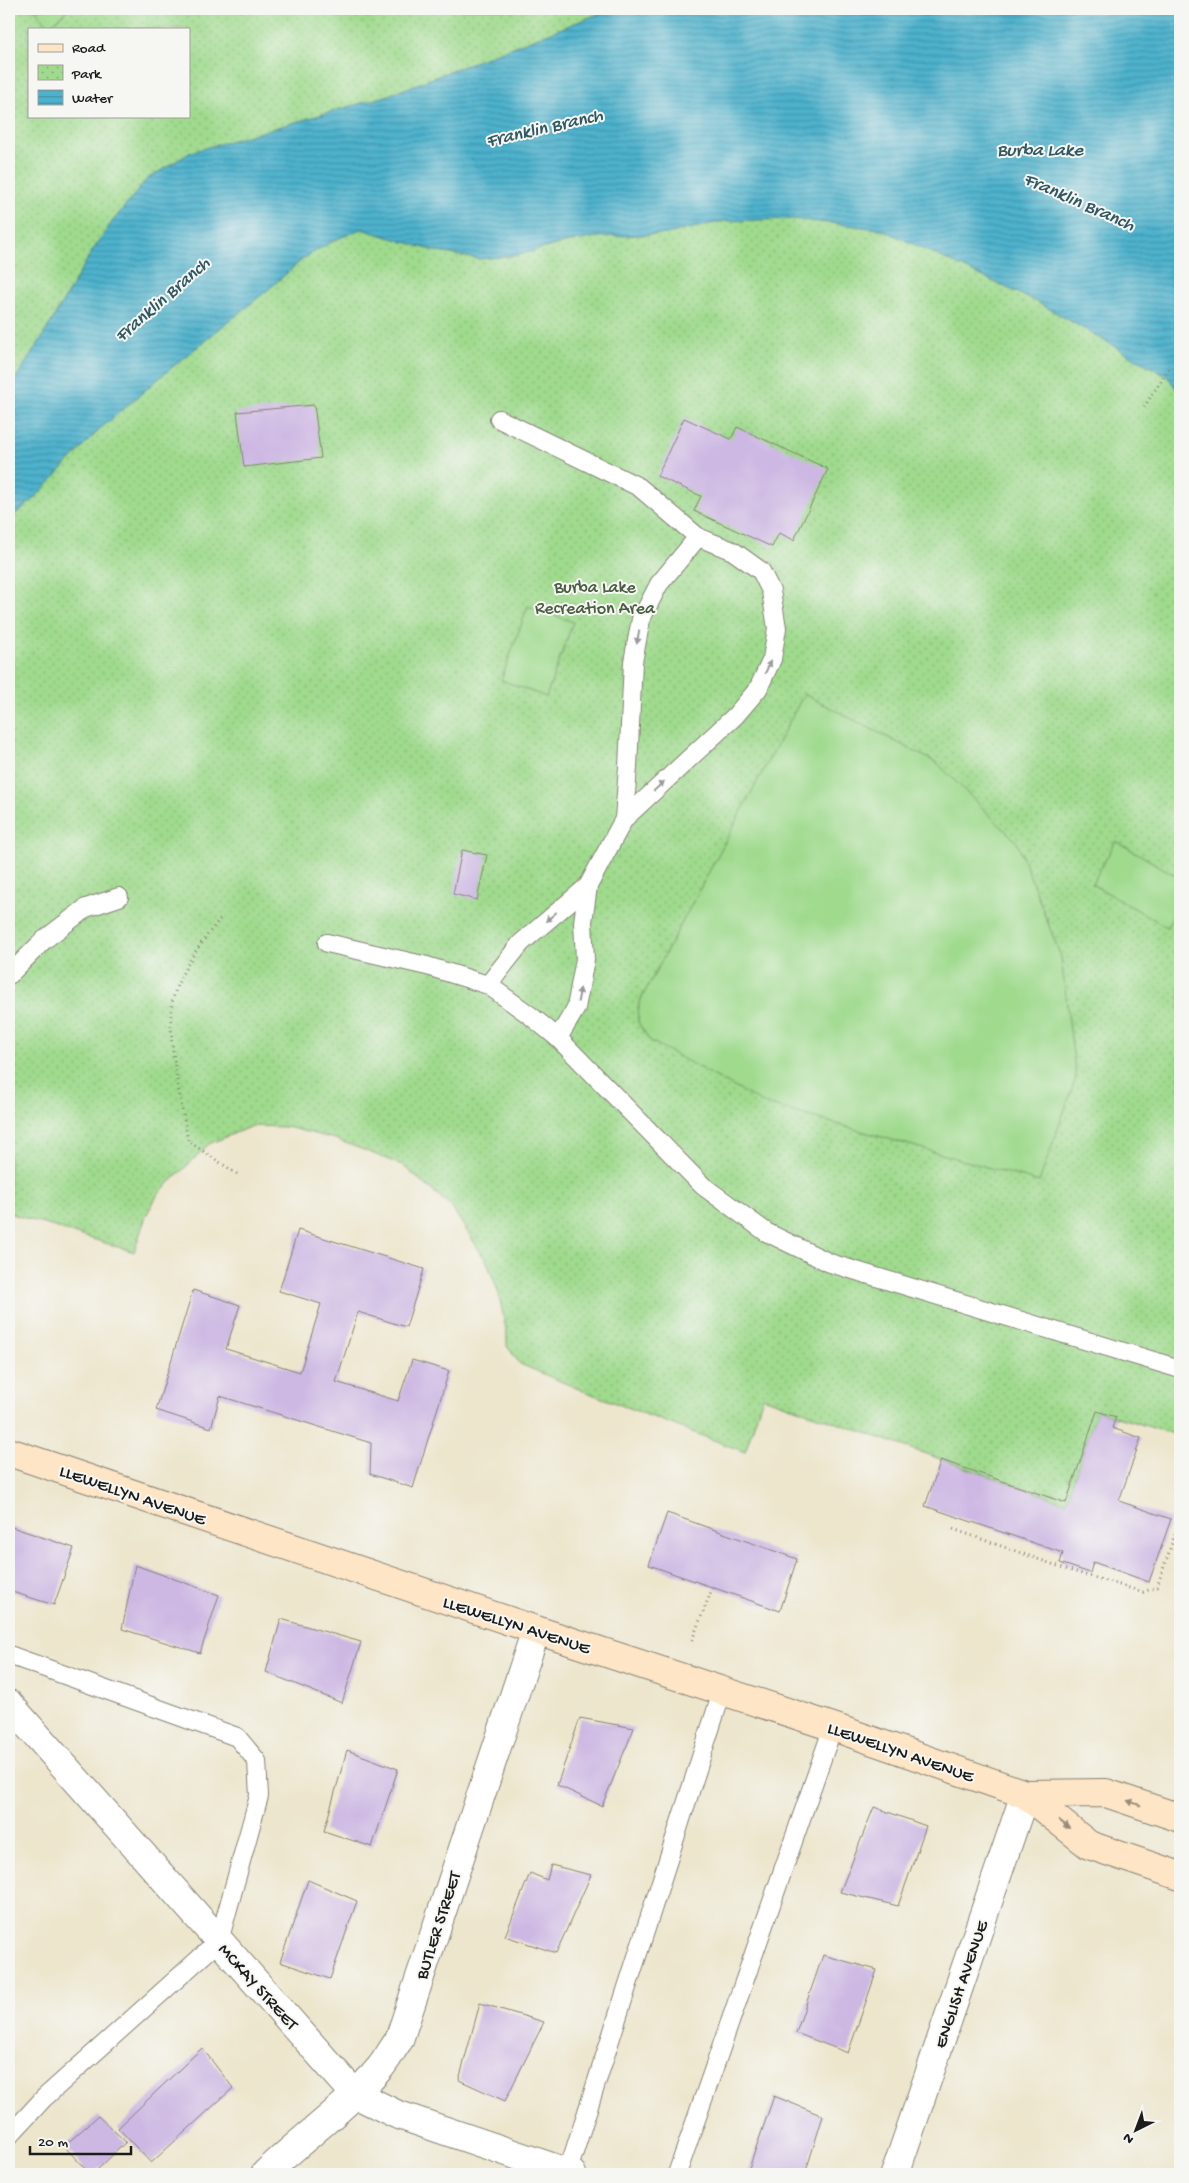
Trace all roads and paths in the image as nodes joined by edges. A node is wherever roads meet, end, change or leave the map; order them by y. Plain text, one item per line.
1 (1171, 366) dead end
2 (1144, 407) dead end
3 (499, 418) dead end
4 (698, 537) junction
5 (624, 819) junction
6 (588, 886) junction
7 (119, 897) dead end
8 (220, 919) dead end
9 (327, 943) dead end
10 (9, 976) edge
11 (488, 986) junction
12 (558, 1038) junction
13 (237, 1174) dead end
14 (1180, 1370) edge
15 (9, 1452) edge
16 (1180, 1520) edge
17 (953, 1529) dead end
18 (712, 1587) dead end
19 (536, 1630) junction
20 (692, 1640) dead end
21 (9, 1656) edge
22 (722, 1692) junction
23 (9, 1704) edge
24 (833, 1727) junction
25 (1025, 1794) junction
26 (1180, 1818) edge
27 (1180, 1876) edge
28 (219, 1941) junction
29 (355, 2094) junction
30 (9, 2136) edge
31 (265, 2174) edge
32 (569, 2174) edge
33 (676, 2174) edge
34 (895, 2174) edge

1 - 2 path
3 - 4 lane
4 -> 5 lane
5 -> 4 lane
5 - 6 lane
6 -> 11 lane
12 -> 6 lane
7 - 10 lane
8 - 13 path
9 - 11 lane
11 - 12 lane
12 - 14 lane
15 - 19 street, LLEWELLYN AVENUE
16 - 17 path
18 - 20 path
19 - 22 street, LLEWELLYN AVENUE
19 - 29 street, BUTLER STREET
21 - 28 lane
22 - 24 street, LLEWELLYN AVENUE
22 - 32 lane
23 - 28 street, MCKAY STREET
24 - 25 street, LLEWELLYN AVENUE
24 - 33 lane
26 -> 25 street, LLEWELLYN AVENUE
25 -> 27 street, LLEWELLYN AVENUE
25 - 34 street, ENGLISH AVENUE
28 - 29 street, MCKAY STREET
28 - 30 lane
29 - 31 street, BUTLER STREET
29 - 32 street, MCKAY STREET

